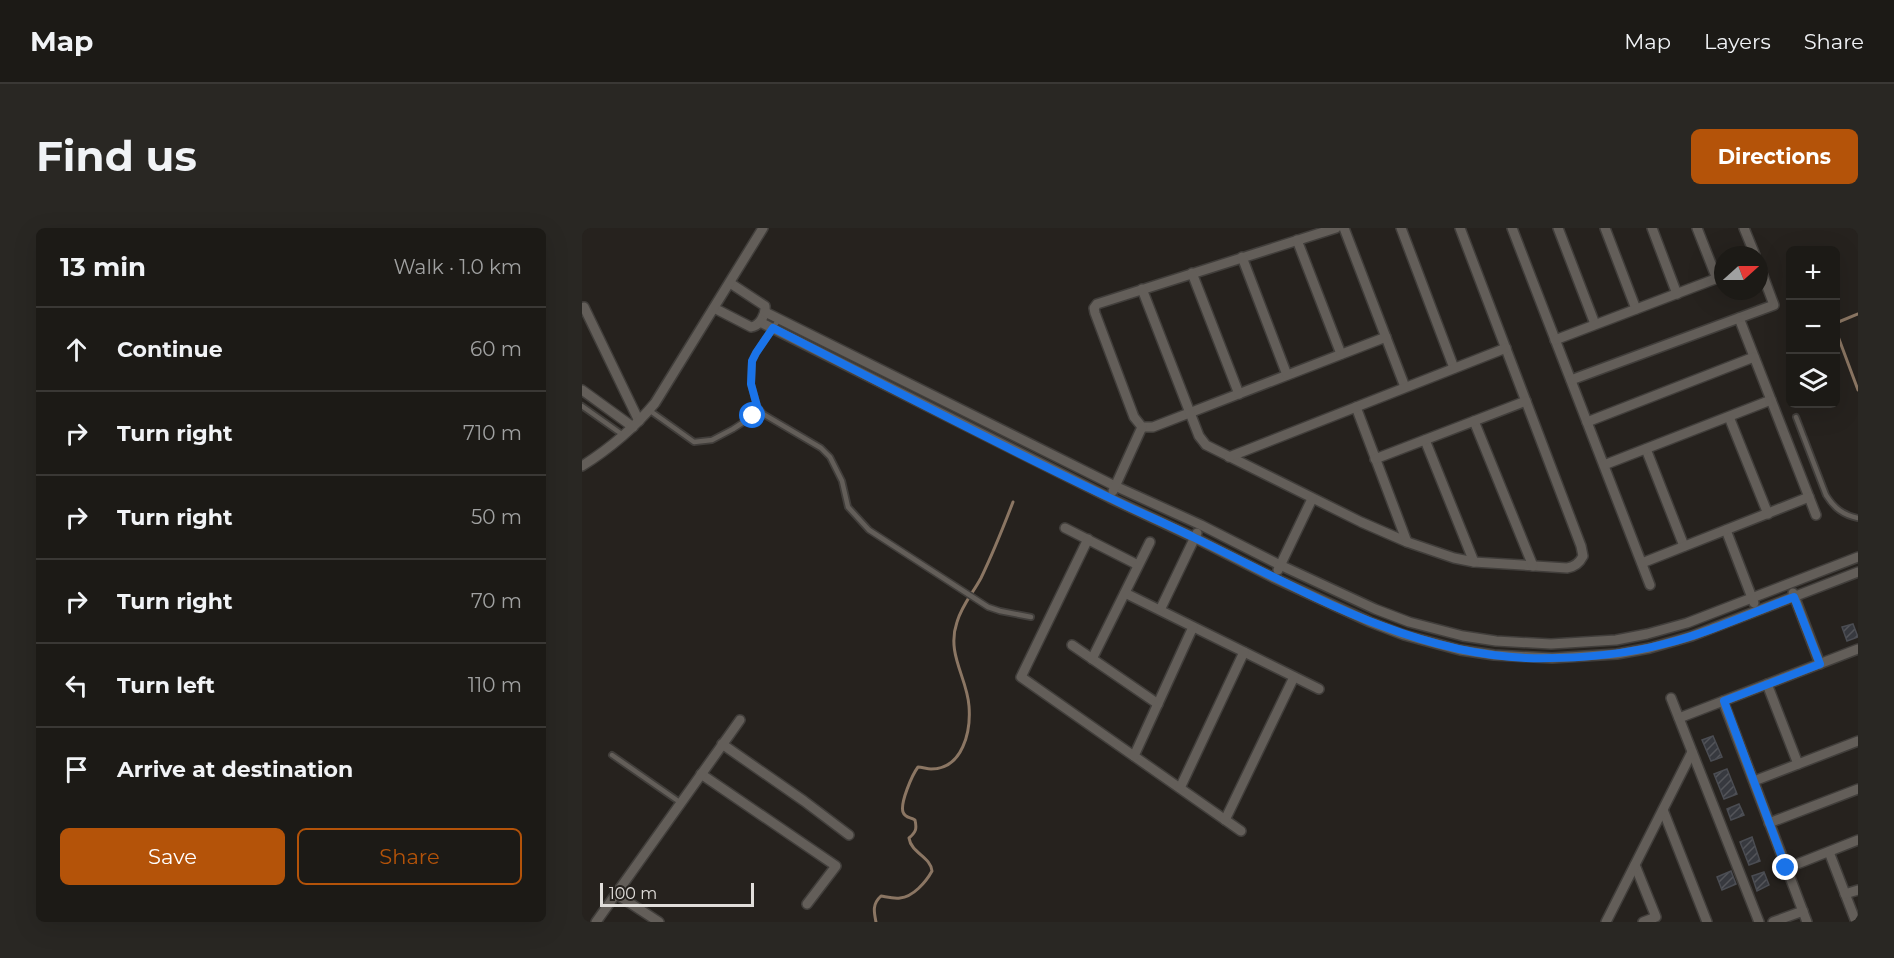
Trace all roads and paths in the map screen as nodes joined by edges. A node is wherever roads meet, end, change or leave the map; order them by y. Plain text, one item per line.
1 (763, 228) edge
2 (1336, 228) edge
3 (1344, 228) edge
4 (1401, 228) edge
5 (1460, 228) edge
6 (1512, 228) edge
7 (1558, 228) edge
8 (1605, 228) edge
9 (1652, 228) edge
10 (1697, 228) edge
11 (1744, 228) edge
12 (1298, 240) junction
13 (1751, 246) edge
14 (1242, 257) junction
15 (1714, 265) edge
16 (1192, 273) junction
17 (1714, 280) edge
18 (730, 283) junction
19 (1768, 288) edge
20 (1142, 289) junction
21 (1677, 294) junction
22 (584, 307) dead end
23 (714, 308) junction
24 (1636, 309) junction
25 (765, 312) junction
26 (779, 318) junction
27 (1739, 318) junction
28 (760, 322) junction
29 (1595, 324) junction
30 (773, 328) junction
31 (1386, 337) junction
32 (1555, 340) junction
33 (1506, 348) junction
34 (1341, 354) junction
35 (1754, 357) junction
36 (1454, 368) junction
37 (1287, 375) junction
38 (1571, 380) junction
39 (1405, 387) junction
40 (582, 390) edge
41 (1239, 394) junction
42 (1771, 400) junction
43 (1526, 401) junction
44 (582, 406) edge
45 (757, 406) junction
46 (1356, 407) junction
47 (649, 410) junction
48 (1190, 413) junction
49 (1729, 417) junction
50 (1796, 417) dead end
51 (1474, 421) junction
52 (1587, 422) junction
53 (636, 424) junction
54 (1142, 427) junction
55 (623, 435) junction
56 (1425, 440) junction
57 (1646, 449) junction
58 (1229, 457) junction
59 (1375, 459) junction
60 (1604, 465) junction
61 (582, 466) edge
62 (1115, 486) junction
63 (1809, 497) junction
64 (1110, 498) junction
65 (1312, 499) junction
66 (1768, 514) junction
67 (1816, 515) dead end
68 (1858, 518) edge
69 (1201, 525) junction
70 (1065, 528) dead end
71 (1726, 530) junction
72 (1195, 537) junction
73 (1088, 540) junction
74 (1150, 542) dead end
75 (1407, 542) junction
76 (1684, 546) junction
77 (1858, 557) edge
78 (1474, 562) junction
79 (1642, 563) junction
80 (1138, 565) junction
81 (1280, 565) junction
82 (1533, 566) junction
83 (1858, 572) edge
84 (1274, 578) junction
85 (1789, 584) junction
86 (1650, 585) dead end
87 (1125, 593) junction
88 (1794, 597) junction
89 (1752, 598) junction
90 (1160, 610) junction
91 (1757, 611) junction
92 (1031, 617) dead end
93 (1193, 627) junction
94 (1463, 636) junction
95 (1587, 642) junction
96 (1072, 645) dead end
97 (1858, 649) edge
98 (1460, 650) junction
99 (1244, 652) junction
100 (1587, 657) junction
101 (1092, 659) junction
102 (1820, 664) junction
103 (1294, 677) junction
104 (1767, 684) junction
105 (1319, 689) dead end
106 (1671, 698) dead end
107 (1724, 701) junction
108 (1158, 704) junction
109 (1679, 718) junction
110 (740, 720) dead end
111 (1858, 741) edge
112 (722, 744) junction
113 (1692, 752) junction
114 (612, 755) dead end
115 (1134, 756) junction
116 (1798, 764) junction
117 (701, 774) junction
118 (1754, 781) junction
119 (1180, 788) junction
120 (1858, 789) edge
121 (681, 803) junction
122 (1663, 810) junction
123 (1225, 820) junction
124 (1769, 823) junction
125 (1241, 831) dead end
126 (849, 835) dead end
127 (1858, 840) edge
128 (1828, 852) junction
129 (1635, 865) junction
130 (1786, 868) junction
131 (1858, 890) edge
132 (616, 894) junction
133 (1845, 894) junction
134 (807, 904) dead end
135 (1803, 911) junction
136 (596, 922) edge
137 (659, 922) edge
138 (1606, 922) edge
139 (1643, 922) edge
140 (1707, 922) edge
141 (1759, 922) edge
142 (1773, 922) edge
143 (1807, 922) edge
144 (1856, 922) edge

1 - 18 street
2 - 12 street
3 - 31 street
4 - 36 street
5 - 33 street
6 - 32 street
7 - 29 street
8 - 24 street
9 - 21 street
10 - 15 street
11 - 13 street
12 - 14 street
12 - 34 street
14 - 16 street
14 - 37 street
16 - 20 street
16 - 41 street
17 - 21 street
18 - 23 street
18 - 25 street
19 - 27 street
20 - 48 street
20 - 54 street
21 - 24 street
22 - 53 street
23 - 28 street
23 - 47 street
24 - 29 street
25 - 26 street
25 - 28 street
26 - 30 lane
26 - 62 street
27 - 35 street
27 - 38 street
28 - 30 street
29 - 32 street
30 - 45 lane
30 - 64 street
31 - 34 street
31 - 39 street
32 - 38 street
33 - 36 street
33 - 43 street
34 - 37 street
35 - 42 street
35 - 52 street
36 - 39 street
37 - 41 street
38 - 52 street
39 - 46 street
40 - 53 street
41 - 48 street
42 - 49 street
42 - 63 street
43 - 51 street
43 - 82 street
44 - 55 lane
45 - 47 lane
45 - 92 lane
46 - 58 street
46 - 59 street
47 - 53 street
48 - 54 street
48 - 58 street
49 - 57 street
49 - 66 street
50 - 68 lane
51 - 56 street
51 - 82 street
52 - 60 street
53 - 55 street
54 - 62 street
55 - 61 street
56 - 59 street
56 - 78 street
57 - 60 street
57 - 76 street
58 - 65 street
59 - 75 street
60 - 79 street
62 - 64 street
62 - 69 street
63 - 66 street
63 - 67 street
64 - 72 street
65 - 75 street
65 - 81 street
66 - 71 street
69 - 72 street
69 - 81 street
70 - 73 street
71 - 76 street
71 - 89 street
72 - 84 street
72 - 90 street
73 - 80 street
73 - 115 street
74 - 80 street
75 - 78 street
76 - 79 street
77 - 85 street
78 - 82 street
79 - 86 street
80 - 87 street
81 - 84 street
81 - 94 street
83 - 88 street
84 - 98 street
85 - 88 street
85 - 89 street
87 - 90 street
87 - 101 street
88 - 91 street
88 - 102 street
89 - 91 street
89 - 95 street
90 - 93 street
91 - 100 street
93 - 99 street
93 - 108 street
94 - 95 street
94 - 98 street
95 - 100 street
96 - 101 street
97 - 102 street
98 - 100 street
99 - 103 street
99 - 119 street
101 - 108 street
102 - 104 street
103 - 105 street
103 - 123 street
104 - 107 street
104 - 116 street
106 - 109 street
107 - 109 street
107 - 118 street
108 - 115 street
109 - 113 street
110 - 112 street
111 - 116 street
112 - 117 street
112 - 126 street
113 - 122 street
113 - 141 street
114 - 121 lane
115 - 119 street
116 - 118 street
117 - 121 street
117 - 134 street
118 - 124 street
119 - 123 street
120 - 124 street
121 - 132 street
122 - 129 street
122 - 140 street
123 - 125 street
124 - 130 street
127 - 128 street
128 - 130 street
128 - 133 street
129 - 138 street
129 - 139 street
130 - 135 street
131 - 133 street
132 - 136 street
132 - 137 street
133 - 144 street
135 - 142 street
135 - 143 street

